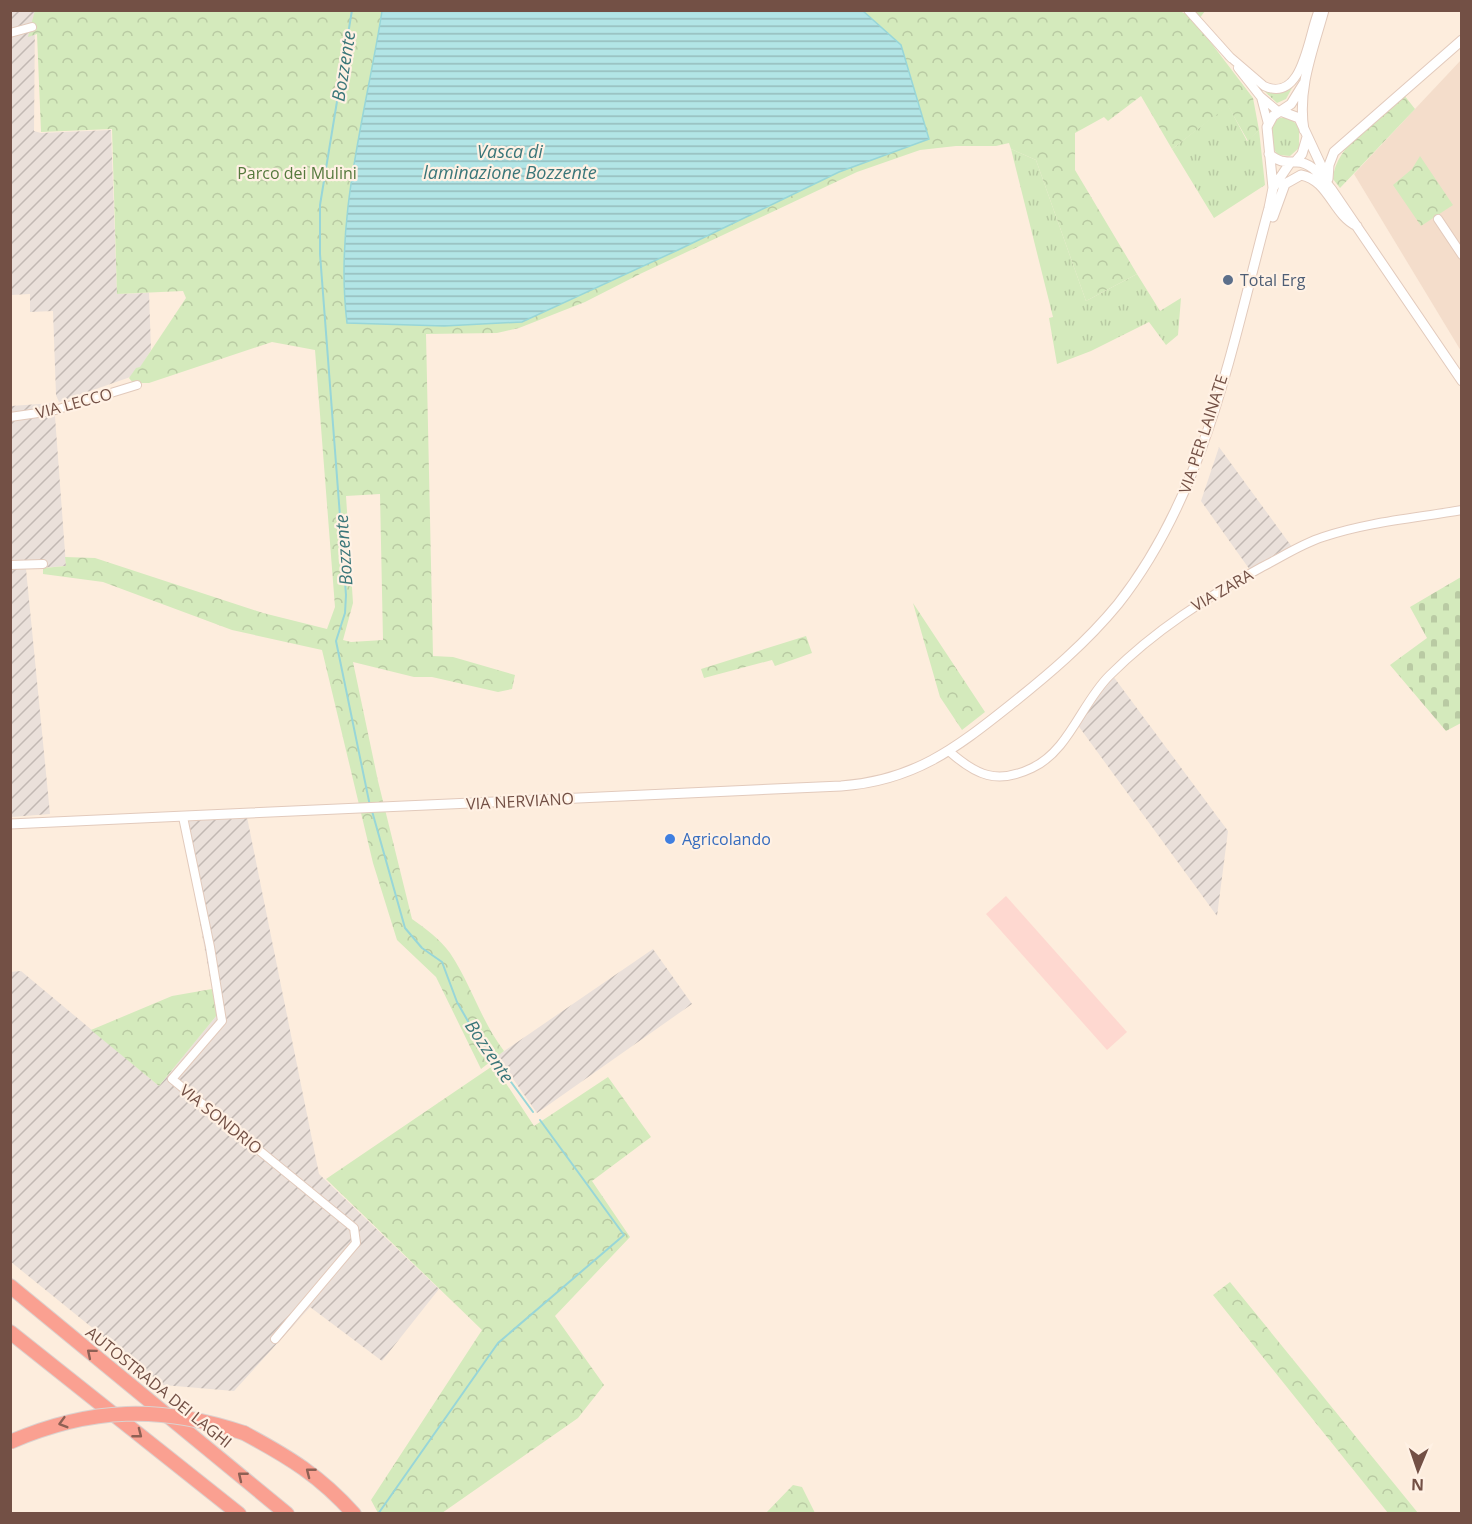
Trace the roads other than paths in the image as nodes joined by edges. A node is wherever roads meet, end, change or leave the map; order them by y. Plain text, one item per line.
1 (1188, 10) edge
2 (1319, 10) edge
3 (1324, 10) edge
4 (32, 27) dead end
5 (10, 33) edge
6 (1461, 40) edge
7 (1229, 56) junction
8 (1304, 83) junction
9 (1260, 96) junction
10 (1281, 112) junction
11 (1268, 124) junction
12 (1306, 134) junction
13 (1312, 147) junction
14 (1269, 154) junction
15 (1332, 156) junction
16 (1293, 162) junction
17 (1315, 166) junction
18 (1328, 179) junction
19 (1273, 188) junction
20 (1332, 190) junction
21 (1438, 219) dead end
22 (1360, 227) junction
23 (1461, 255) edge
24 (1251, 276) junction
25 (1461, 381) edge
26 (137, 385) dead end
27 (10, 417) edge
28 (1461, 510) edge
29 (43, 564) dead end
30 (10, 565) edge
31 (991, 720) joint
32 (950, 752) junction
33 (183, 817) junction
34 (10, 824) edge
35 (10, 1286) edge
36 (10, 1332) edge
37 (275, 1339) dead end
38 (10, 1443) edge
39 (239, 1514) edge
40 (287, 1514) edge
41 (354, 1514) edge

1 - 7 street
2 - 7 street
3 - 8 street
4 - 5 street
6 - 15 street
7 - 9 street
8 - 10 street
8 - 12 street
9 - 10 street
9 - 11 street
10 - 11 street
10 - 12 street
11 - 14 street
12 - 13 street
12 - 16 street
13 - 15 street
13 - 17 street
14 - 16 street
14 - 19 street, VIA PER LAINATE
15 - 17 street
15 - 18 street
16 - 17 street
16 - 19 street, VIA PER LAINATE
17 - 18 street
17 - 20 street
18 - 20 street
19 - 24 street, VIA PER LAINATE
20 - 22 street
21 - 23 street
22 - 24 street
22 - 25 street
24 - 31 street, VIA PER LAINATE
26 - 27 street, VIA LECCO
28 - 32 street, VIA ZARA
29 - 30 street
31 - 32 street, VIA NERVIANO
32 - 33 street, VIA NERVIANO
33 - 34 street, VIA NERVIANO
33 - 37 street, VIA SONDRIO
40 -> 35 highway, AUTOSTRADA DEI LAGHI
36 -> 39 highway
41 -> 38 highway, bridge

